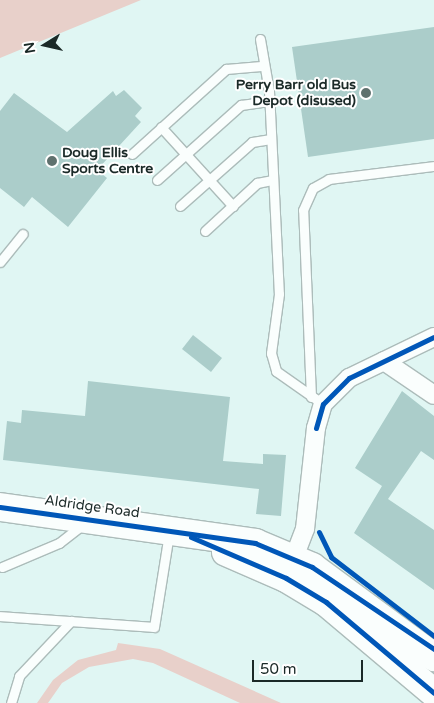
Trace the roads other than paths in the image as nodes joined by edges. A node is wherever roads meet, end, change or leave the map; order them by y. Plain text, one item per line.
1 (260, 39) dead end
2 (264, 66) junction
3 (269, 101) junction
4 (161, 127) junction
5 (271, 139) junction
6 (132, 154) dead end
7 (186, 154) junction
8 (434, 166) edge
9 (157, 180) dead end
10 (210, 180) junction
11 (274, 180) junction
12 (180, 206) dead end
13 (232, 206) junction
14 (204, 232) dead end
15 (434, 337) edge
16 (384, 361) junction
17 (434, 395) edge
18 (317, 401) junction
19 (0, 507) edge
20 (89, 518) junction
21 (175, 532) junction
22 (2, 567) dead end
23 (290, 568) junction
24 (0, 616) edge
25 (70, 621) junction
26 (424, 644) edge
27 (434, 657) edge
28 (434, 693) edge
29 (11, 703) edge

1 - 2 lane
2 - 3 lane
2 - 4 lane
3 - 5 lane
3 - 7 lane
4 - 6 lane
4 - 7 lane
5 - 10 lane
5 - 11 lane
7 - 9 lane
7 - 10 lane
8 - 18 lane
10 - 12 lane
10 - 13 lane
11 - 13 lane
11 - 18 lane
13 - 14 lane
15 - 16 street
16 - 17 street
16 - 18 street
18 - 23 street
19 - 20 main road, Aldridge Road
20 - 21 main road, Aldridge Road
20 - 22 lane
21 - 23 main road, Aldridge Road
21 - 25 lane
23 - 26 main road, Aldridge Road
23 - 28 main road, Aldridge Road
24 - 25 lane
25 - 29 lane
26 - 27 main road, Aldridge Road

